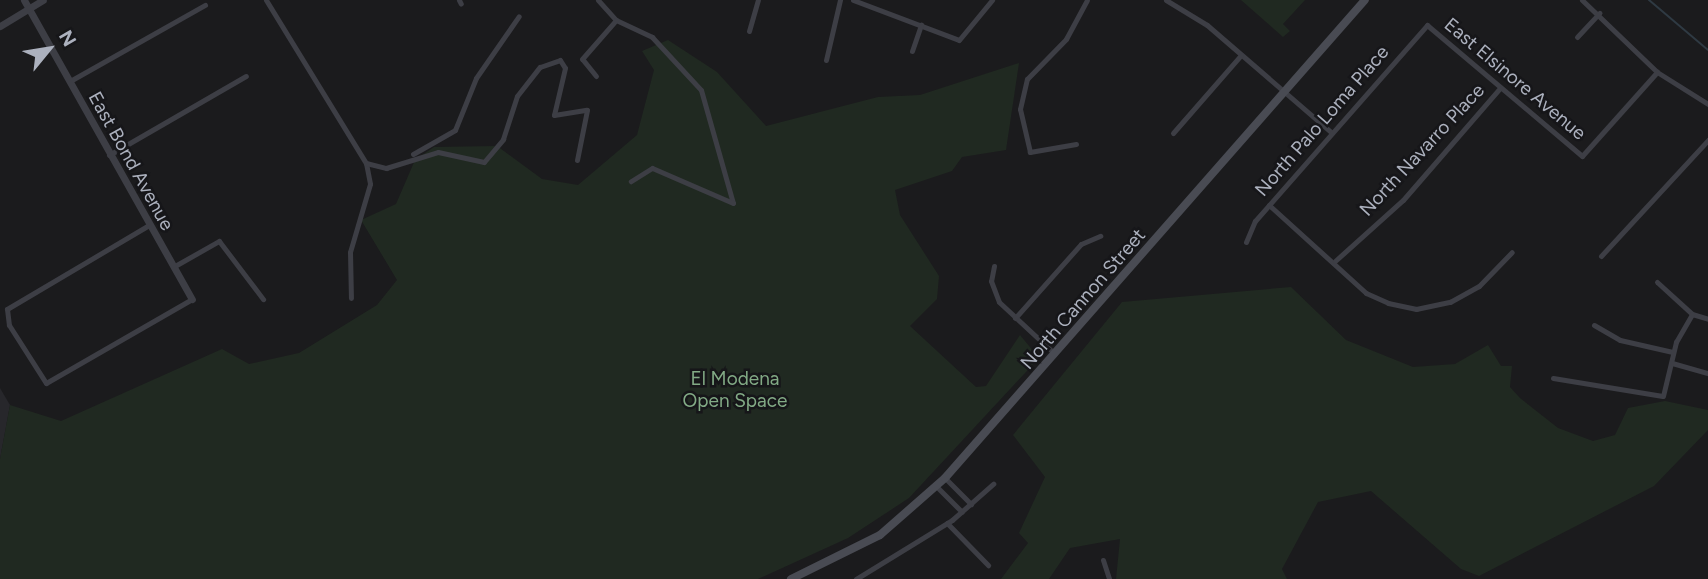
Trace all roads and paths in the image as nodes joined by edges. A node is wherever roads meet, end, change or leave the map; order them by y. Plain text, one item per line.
1 (24, 0) edge
2 (43, 0) edge
3 (266, 0) edge
4 (598, 0) edge
5 (758, 0) edge
6 (840, 0) edge
7 (853, 0) edge
8 (992, 0) edge
9 (1087, 0) edge
10 (1166, 0) edge
11 (1365, 0) edge
12 (1582, 0) edge
13 (205, 5) dead end
14 (29, 9) junction
15 (1599, 13) junction
16 (519, 16) dead end
17 (616, 20) junction
18 (921, 25) junction
19 (1427, 25) joint
20 (0, 26) edge
21 (749, 31) dead end
22 (1577, 37) dead end
23 (912, 51) dead end
24 (1241, 55) junction
25 (826, 60) dead end
26 (1657, 72) junction
27 (246, 76) dead end
28 (596, 76) dead end
29 (70, 81) junction
30 (1500, 88) junction
31 (1285, 93) junction
32 (1708, 104) edge
33 (1332, 133) junction
34 (1173, 134) dead end
35 (1708, 140) edge
36 (1076, 144) dead end
37 (109, 155) junction
38 (410, 156) junction
39 (577, 160) dead end
40 (366, 163) junction
41 (631, 181) dead end
42 (1269, 205) junction
43 (149, 225) junction
44 (1100, 236) dead end
45 (1246, 242) dead end
46 (1512, 252) dead end
47 (1601, 256) dead end
48 (1335, 261) junction
49 (994, 266) dead end
50 (173, 267) junction
51 (1657, 282) dead end
52 (351, 298) dead end
53 (192, 299) joint
54 (263, 299) dead end
55 (1692, 314) junction
56 (1015, 318) junction
57 (1708, 319) edge
58 (1594, 325) dead end
59 (1673, 352) junction
60 (1055, 354) junction
61 (1672, 363) junction
62 (1708, 373) edge
63 (1553, 378) dead end
64 (945, 478) junction
65 (993, 484) dead end
66 (937, 487) junction
67 (971, 504) junction
68 (962, 512) junction
69 (947, 523) junction
70 (1103, 560) dead end
71 (988, 565) dead end
72 (866, 577) edge
73 (791, 579) edge
74 (856, 579) edge
75 (1109, 579) edge

1 - 14 street, East Bond Avenue
2 - 14 street
3 - 40 street
4 - 17 street
5 - 21 street
6 - 25 street
7 - 18 street
8 - 18 street
9 - 36 street
10 - 24 street
11 - 31 main road, North Cannon Street
12 - 15 street
13 - 29 street
14 - 20 street
14 - 29 street, East Bond Avenue
15 - 22 street
15 - 26 street
16 - 38 street
17 - 28 street
17 - 41 street
18 - 23 street
19 - 30 street, East Elsinore Avenue
19 - 33 street, North Palo Loma Place
24 - 31 street
24 - 34 street
26 - 30 street, East Elsinore Avenue
26 - 32 street
27 - 37 street
29 - 37 street, East Bond Avenue
30 - 48 street, North Navarro Place
31 - 33 street
31 - 60 main road, North Cannon Street
33 - 42 street, North Palo Loma Place
35 - 47 street
37 - 43 street, East Bond Avenue
38 - 39 street
38 - 40 street
40 - 52 street
42 - 45 street, North Palo Loma Place
42 - 48 street
43 - 50 street, East Bond Avenue
43 - 53 street
44 - 56 street
46 - 48 street
49 - 56 street
50 - 53 street, East Bond Avenue
50 - 54 street
51 - 55 street
55 - 57 street
55 - 59 street
56 - 60 street
58 - 59 street
59 - 61 street
60 - 64 main road, North Cannon Street
61 - 62 street
61 - 63 street
64 - 66 main road, North Cannon Street
64 - 67 street
65 - 67 street
66 - 68 street
66 - 73 main road, North Cannon Street
67 - 68 street
68 - 69 street
69 - 71 street
69 - 72 street
70 - 75 street
72 - 74 street

